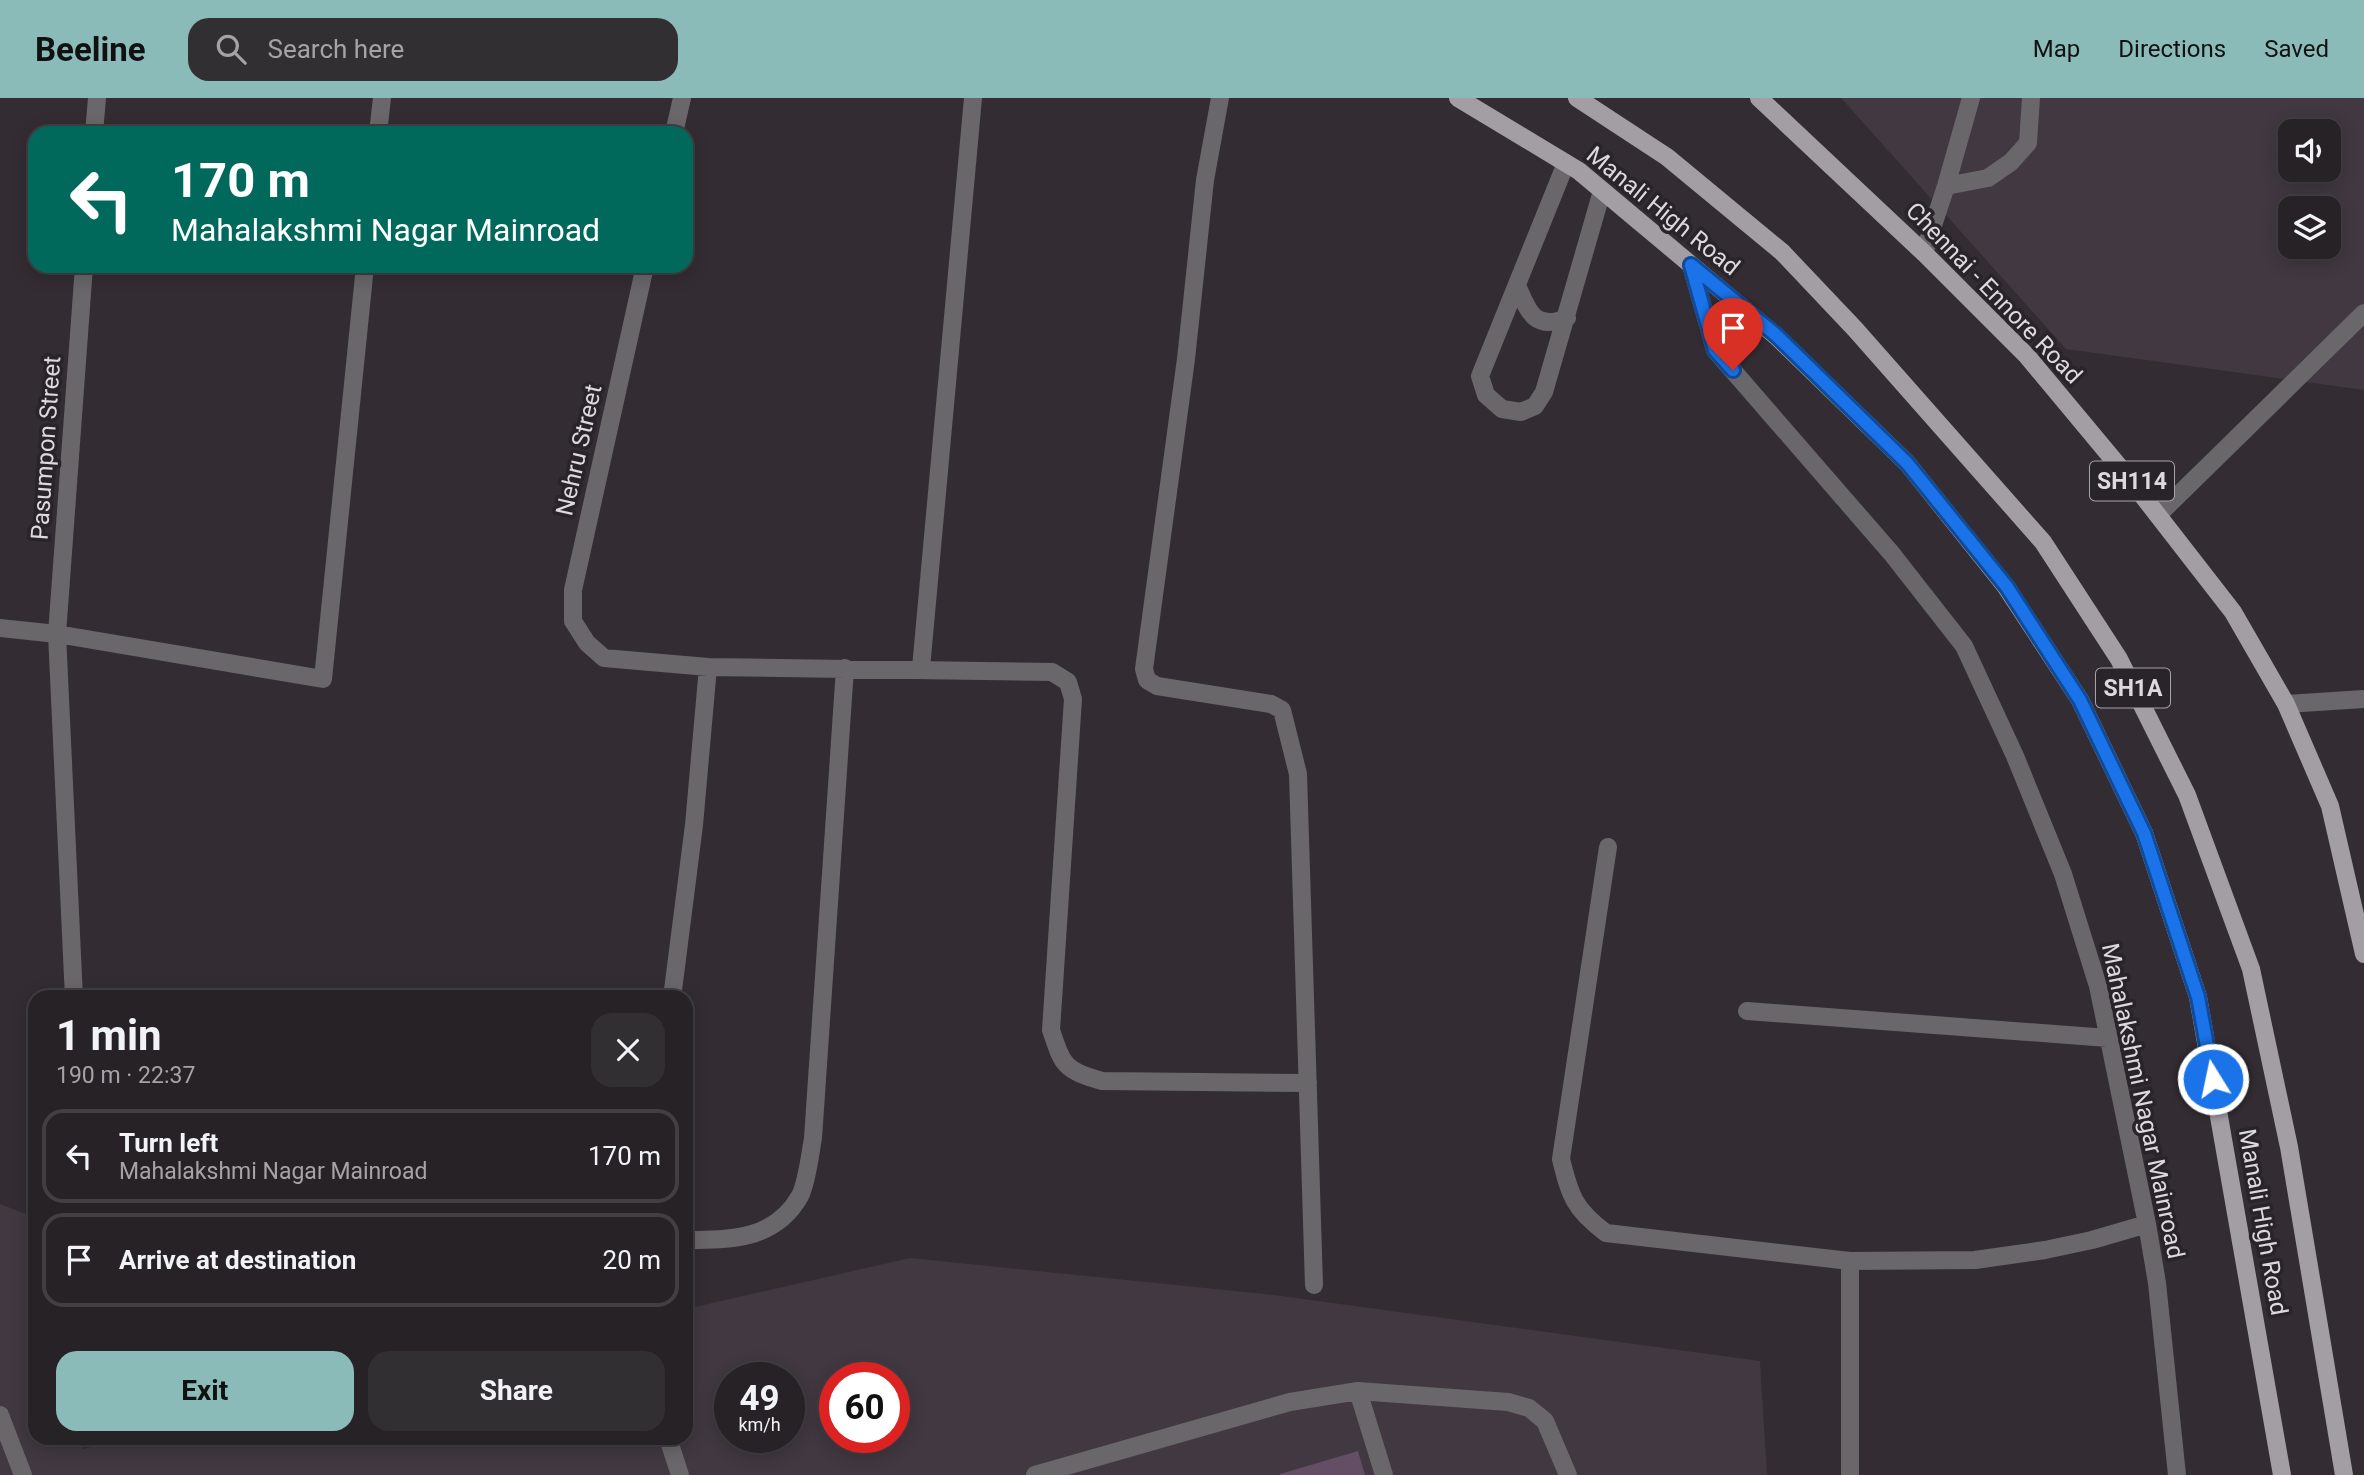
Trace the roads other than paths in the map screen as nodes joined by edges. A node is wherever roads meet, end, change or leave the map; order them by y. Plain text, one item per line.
1 (97, 98) edge
2 (382, 98) edge
3 (682, 98) edge
4 (973, 98) edge
5 (1220, 98) edge
6 (1458, 98) edge
7 (1577, 98) edge
8 (1759, 98) edge
9 (1971, 98) edge
10 (2031, 98) edge
11 (95, 126) edge
12 (379, 126) edge
13 (676, 126) edge
14 (1566, 163) junction
15 (1946, 186) junction
16 (1602, 191) junction
17 (1924, 253) junction
18 (1691, 265) junction
19 (84, 273) edge
20 (364, 273) edge
21 (643, 273) edge
22 (1517, 285) junction
23 (2364, 313) edge
24 (1567, 318) junction
25 (2158, 514) junction
26 (0, 628) edge
27 (57, 634) junction
28 (708, 667) junction
29 (845, 668) junction
30 (921, 668) junction
31 (2364, 699) edge
32 (2286, 704) junction
33 (1608, 847) dead end
34 (2364, 954) edge
35 (74, 990) edge
36 (673, 990) edge
37 (1747, 1012) dead end
38 (2108, 1038) junction
39 (1308, 1083) junction
40 (2147, 1224) junction
41 (693, 1240) edge
42 (1850, 1261) junction
43 (1314, 1284) dead end
44 (1358, 1391) junction
45 (0, 1415) edge
46 (670, 1445) edge
47 (23, 1475) edge
48 (680, 1475) edge
49 (1035, 1475) edge
50 (1384, 1475) edge
51 (1569, 1475) edge
52 (1850, 1475) edge
53 (2177, 1475) edge
54 (2282, 1475) edge
55 (2343, 1475) edge

1 - 11 street
2 - 12 street
3 - 13 street
4 - 30 street
5 - 39 street
6 - 14 main road, Manali High Road / SH1A
7 - 55 main road, Manali High Road / SH1A
8 - 17 main road, Chennai - Ennore Road / SH114
9 - 15 street
10 - 15 street
14 - 16 main road, Manali High Road / SH1A
14 - 22 street
15 - 17 street
16 - 18 main road, Manali High Road / SH1A
16 - 24 street
17 - 25 main road, Chennai - Ennore Road / SH114
18 - 38 street, Mahalakshmi Nagar Mainroad
18 - 54 main road, Manali High Road / SH1A
19 - 27 street, Pasumpon Street
20 - 27 street
21 - 28 street, Nehru Street
22 - 24 street
22 - 24 street
23 - 25 street
25 - 32 main road, Chennai - Ennore Road / SH114
26 - 27 street
27 - 35 street, Pasumpon Street
28 - 29 street
28 - 36 street
29 - 30 street
29 - 41 street
30 - 39 street
31 - 32 street
32 - 34 main road, Chennai - Ennore Road / SH114
33 - 42 street
37 - 38 street
38 - 40 street, Mahalakshmi Nagar Mainroad
39 - 43 street
40 - 42 street
40 - 53 street, Mahalakshmi Nagar Mainroad
42 - 52 street
44 - 49 street
44 - 50 street
44 - 51 street
45 - 47 street
46 - 48 street

